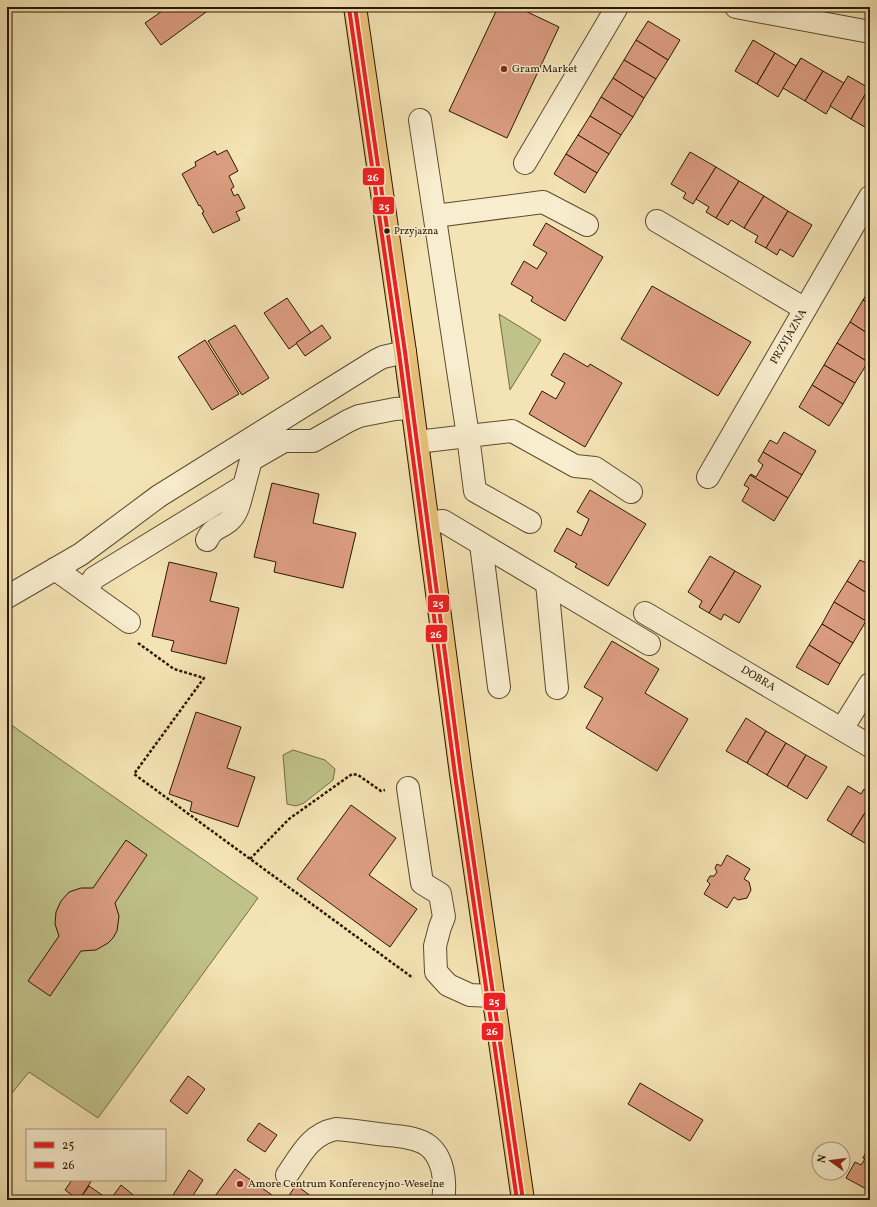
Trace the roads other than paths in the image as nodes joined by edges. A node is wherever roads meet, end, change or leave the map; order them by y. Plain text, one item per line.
1 (355, 7) edge
2 (617, 7) edge
3 (736, 7) edge
4 (870, 32) edge
5 (420, 120) dead end
6 (525, 163) dead end
7 (870, 197) edge
8 (435, 216) junction
9 (657, 221) dead end
10 (587, 225) dead end
11 (805, 309) junction
12 (405, 352) junction
13 (412, 408) junction
14 (468, 436) junction
15 (417, 442) junction
16 (708, 477) dead end
17 (244, 486) junction
18 (631, 492) dead end
19 (530, 522) dead end
20 (428, 523) junction
21 (207, 540) dead end
22 (481, 544) junction
23 (55, 569) junction
24 (547, 583) junction
25 (86, 591) junction
26 (7, 597) edge
27 (645, 613) dead end
28 (133, 632) road end
29 (649, 644) dead end
30 (870, 684) edge
31 (499, 687) dead end
32 (557, 688) dead end
33 (842, 729) junction
34 (870, 746) edge
35 (408, 788) road end
36 (493, 996) junction
37 (287, 1174) dead end
38 (443, 1200) edge
39 (523, 1200) edge

1 - 12 main road
2 - 6 street
3 - 4 street
5 - 8 street
7 - 11 street, PRZYJAZNA
8 - 10 street
8 - 14 street
9 - 11 street
11 - 16 street, PRZYJAZNA
12 - 13 main road
12 - 23 street
13 - 15 main road
13 - 17 street
14 - 15 street
14 - 18 street
14 - 19 street
15 - 20 main road
17 - 21 street
17 - 25 street
20 - 22 street
20 - 36 main road
22 - 24 street
22 - 31 street
23 - 25 street
23 - 26 street
24 - 29 street
24 - 32 street
25 - 28 street
27 - 33 street, DOBRA
30 - 33 street
33 - 34 street, DOBRA
35 - 36 street
36 - 39 main road
37 - 38 street

